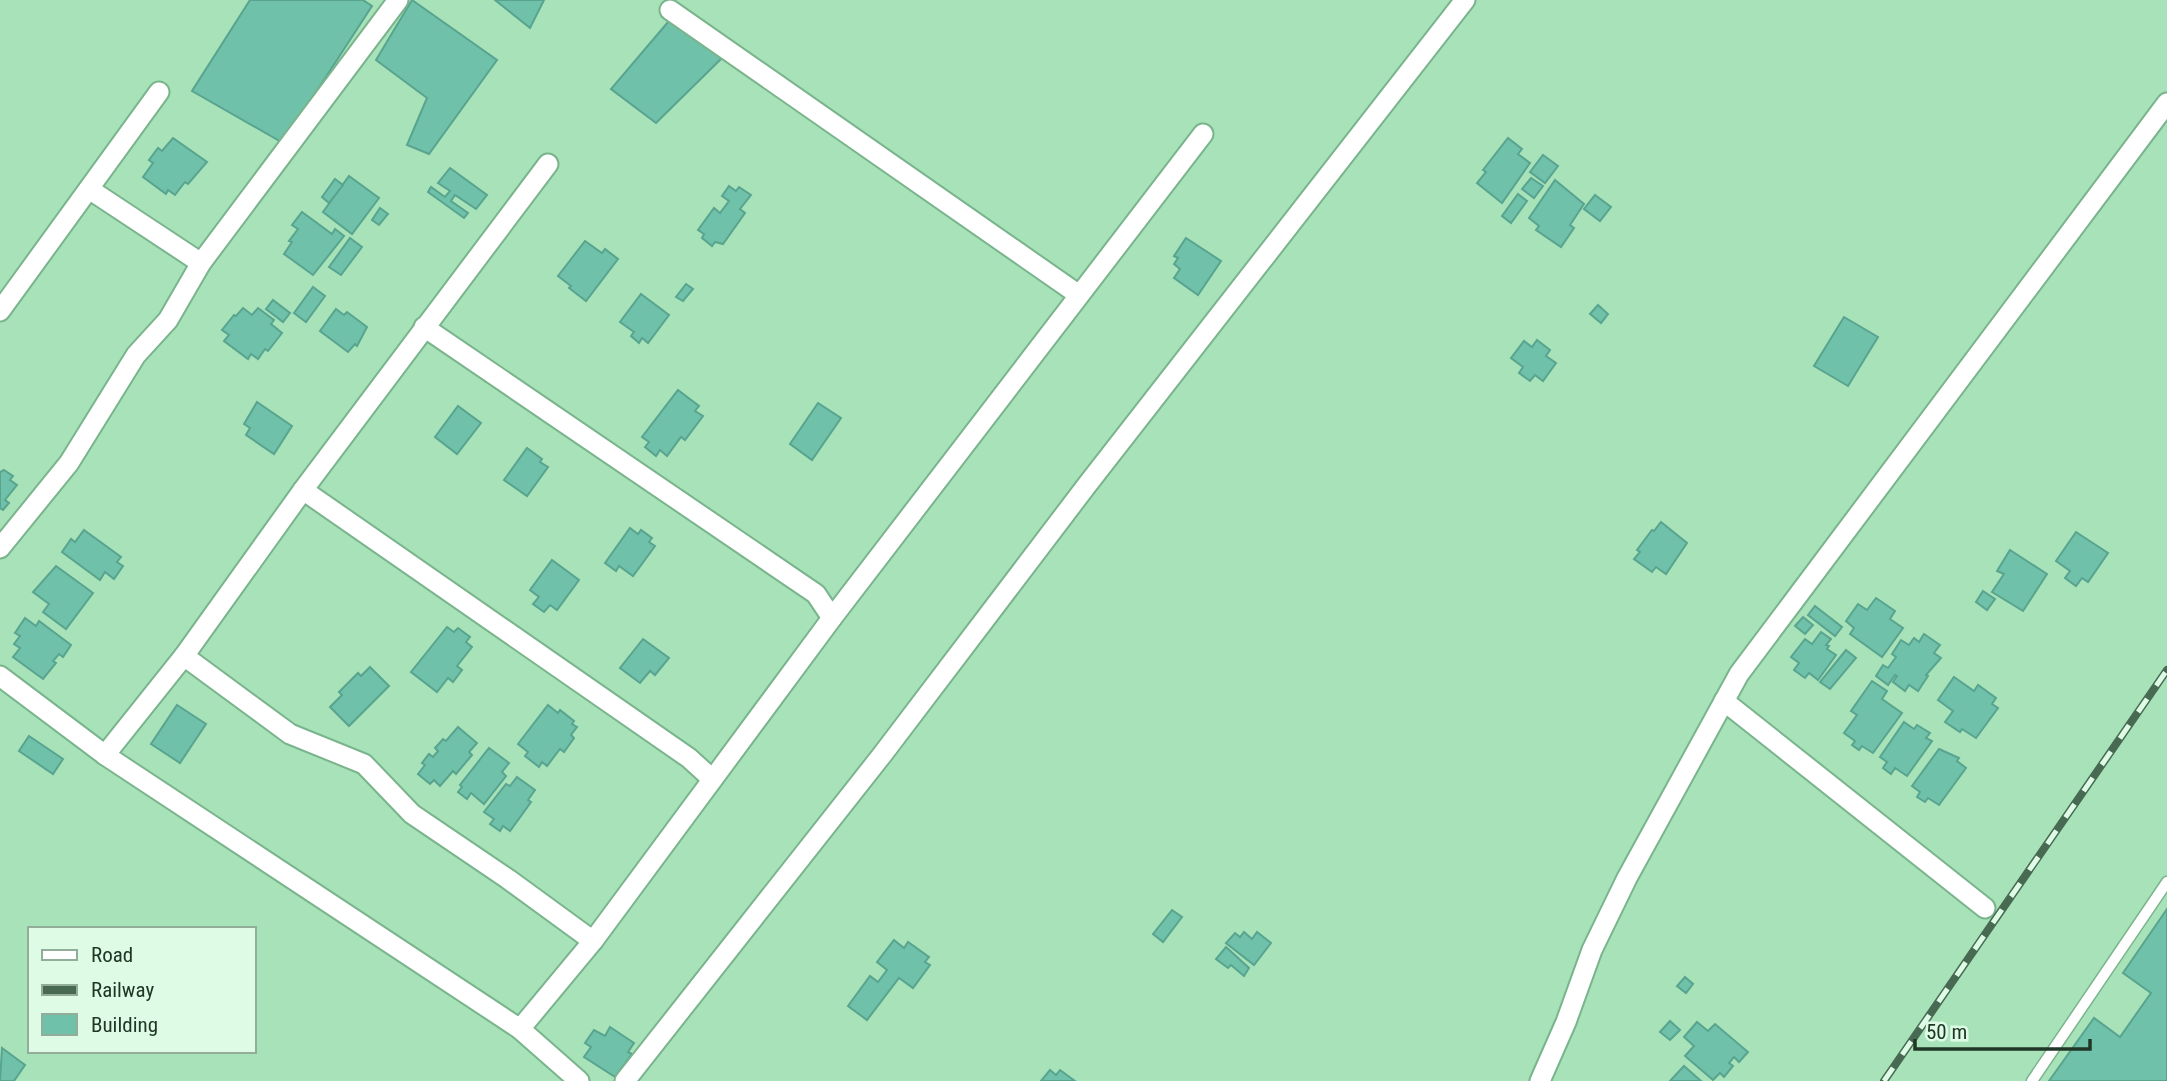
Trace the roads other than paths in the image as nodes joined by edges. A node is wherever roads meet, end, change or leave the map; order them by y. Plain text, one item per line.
1 (398, 0) edge
2 (1465, 0) edge
3 (670, 10) dead end
4 (159, 92) dead end
5 (2167, 103) edge
6 (1203, 134) dead end
7 (548, 164) dead end
8 (89, 189) junction
9 (201, 263) junction
10 (1079, 295) junction
11 (0, 311) edge
12 (424, 327) junction
13 (303, 490) junction
14 (0, 548) edge
15 (832, 618) junction
16 (184, 656) junction
17 (0, 676) edge
18 (1724, 701) junction
19 (105, 755) junction
20 (712, 779) junction
21 (2167, 882) edge
22 (1985, 908) dead end
23 (593, 941) junction
24 (520, 1029) junction
25 (579, 1081) edge
26 (625, 1081) edge
27 (1540, 1081) edge
28 (2032, 1081) edge

1 - 9 street
2 - 26 street
3 - 10 street
4 - 8 street
5 - 18 street
6 - 10 street
7 - 12 street
8 - 9 street
8 - 11 street
9 - 14 street
10 - 15 street
12 - 13 street
12 - 15 street
13 - 16 street
13 - 20 street
15 - 20 street
16 - 19 street
16 - 23 street
17 - 19 street
18 - 22 street
18 - 27 street
19 - 24 street
20 - 23 street
21 - 28 lane
23 - 24 street
24 - 25 street

